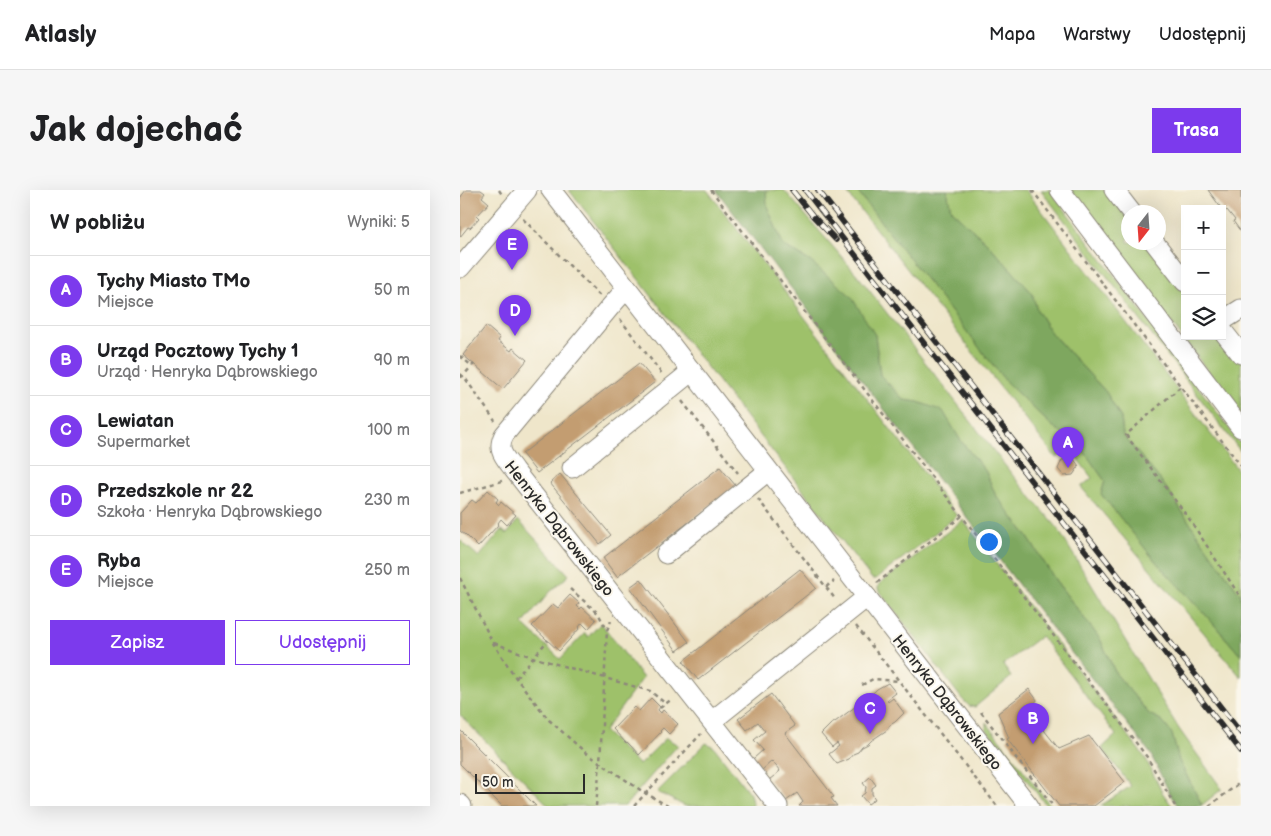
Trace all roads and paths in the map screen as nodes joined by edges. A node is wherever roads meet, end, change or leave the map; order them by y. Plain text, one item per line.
1 (527, 190) edge
2 (551, 190) edge
3 (711, 190) edge
4 (1032, 190) edge
5 (1060, 190) edge
6 (1114, 190) edge
7 (1126, 205) edge
8 (1160, 250) edge
9 (460, 268) edge
10 (1181, 277) edge
11 (627, 288) junction
12 (1241, 309) edge
13 (1226, 319) edge
14 (1226, 335) edge
15 (1241, 354) edge
16 (460, 356) edge
17 (692, 371) junction
18 (461, 375) edge
19 (1180, 387) junction
20 (1241, 428) edge
21 (504, 435) junction
22 (1241, 466) edge
23 (572, 468) dead end
24 (768, 471) junction
25 (518, 476) junction
26 (460, 492) edge
27 (962, 516) junction
28 (666, 554) dead end
29 (846, 571) junction
30 (460, 578) edge
31 (826, 587) dead end
32 (570, 589) dead end
33 (869, 590) junction
34 (1241, 598) edge
35 (624, 612) junction
36 (607, 630) junction
37 (548, 640) dead end
38 (493, 643) junction
39 (532, 657) junction
40 (516, 678) junction
41 (605, 678) junction
42 (899, 681) dead end
43 (862, 685) dead end
44 (677, 695) dead end
45 (666, 704) junction
46 (660, 708) dead end
47 (981, 712) dead end
48 (712, 721) junction
49 (600, 763) junction
50 (1241, 782) edge
51 (645, 793) junction
52 (596, 806) edge
53 (634, 806) edge
54 (668, 806) edge
55 (778, 806) edge
56 (1029, 806) edge
57 (1053, 806) edge
58 (1175, 806) edge
59 (1209, 806) edge

1 - 9 street
2 - 11 street, Henryka Dąbrowskiego
3 - 27 path
4 - 19 path
5 - 20 street
6 - 7 street
8 - 10 street
11 - 17 street, Henryka Dąbrowskiego
11 - 21 street
12 - 13 street
14 - 15 street
16 - 18 path
17 - 23 street
17 - 24 street, Henryka Dąbrowskiego
18 - 21 path
19 - 22 path
19 - 34 path
21 - 25 street, Henryka Dąbrowskiego
24 - 28 street
24 - 29 street, Henryka Dąbrowskiego
25 - 26 path
25 - 35 street, Henryka Dąbrowskiego
27 - 33 path
27 - 58 path
29 - 31 path
29 - 33 street, Henryka Dąbrowskiego
30 - 38 path
32 - 36 path
33 - 48 street
33 - 56 street, Henryka Dąbrowskiego
35 - 36 path
35 - 48 street, Henryka Dąbrowskiego
36 - 41 path
37 - 39 path
38 - 39 path
38 - 40 path
39 - 40 path
39 - 41 path
40 - 49 path
41 - 45 path
41 - 49 path
42 - 43 path
44 - 45 path
45 - 46 path
47 - 57 path
48 - 51 path
48 - 55 street, Henryka Dąbrowskiego
49 - 51 path
49 - 52 path
50 - 59 path
51 - 53 path
51 - 54 path

